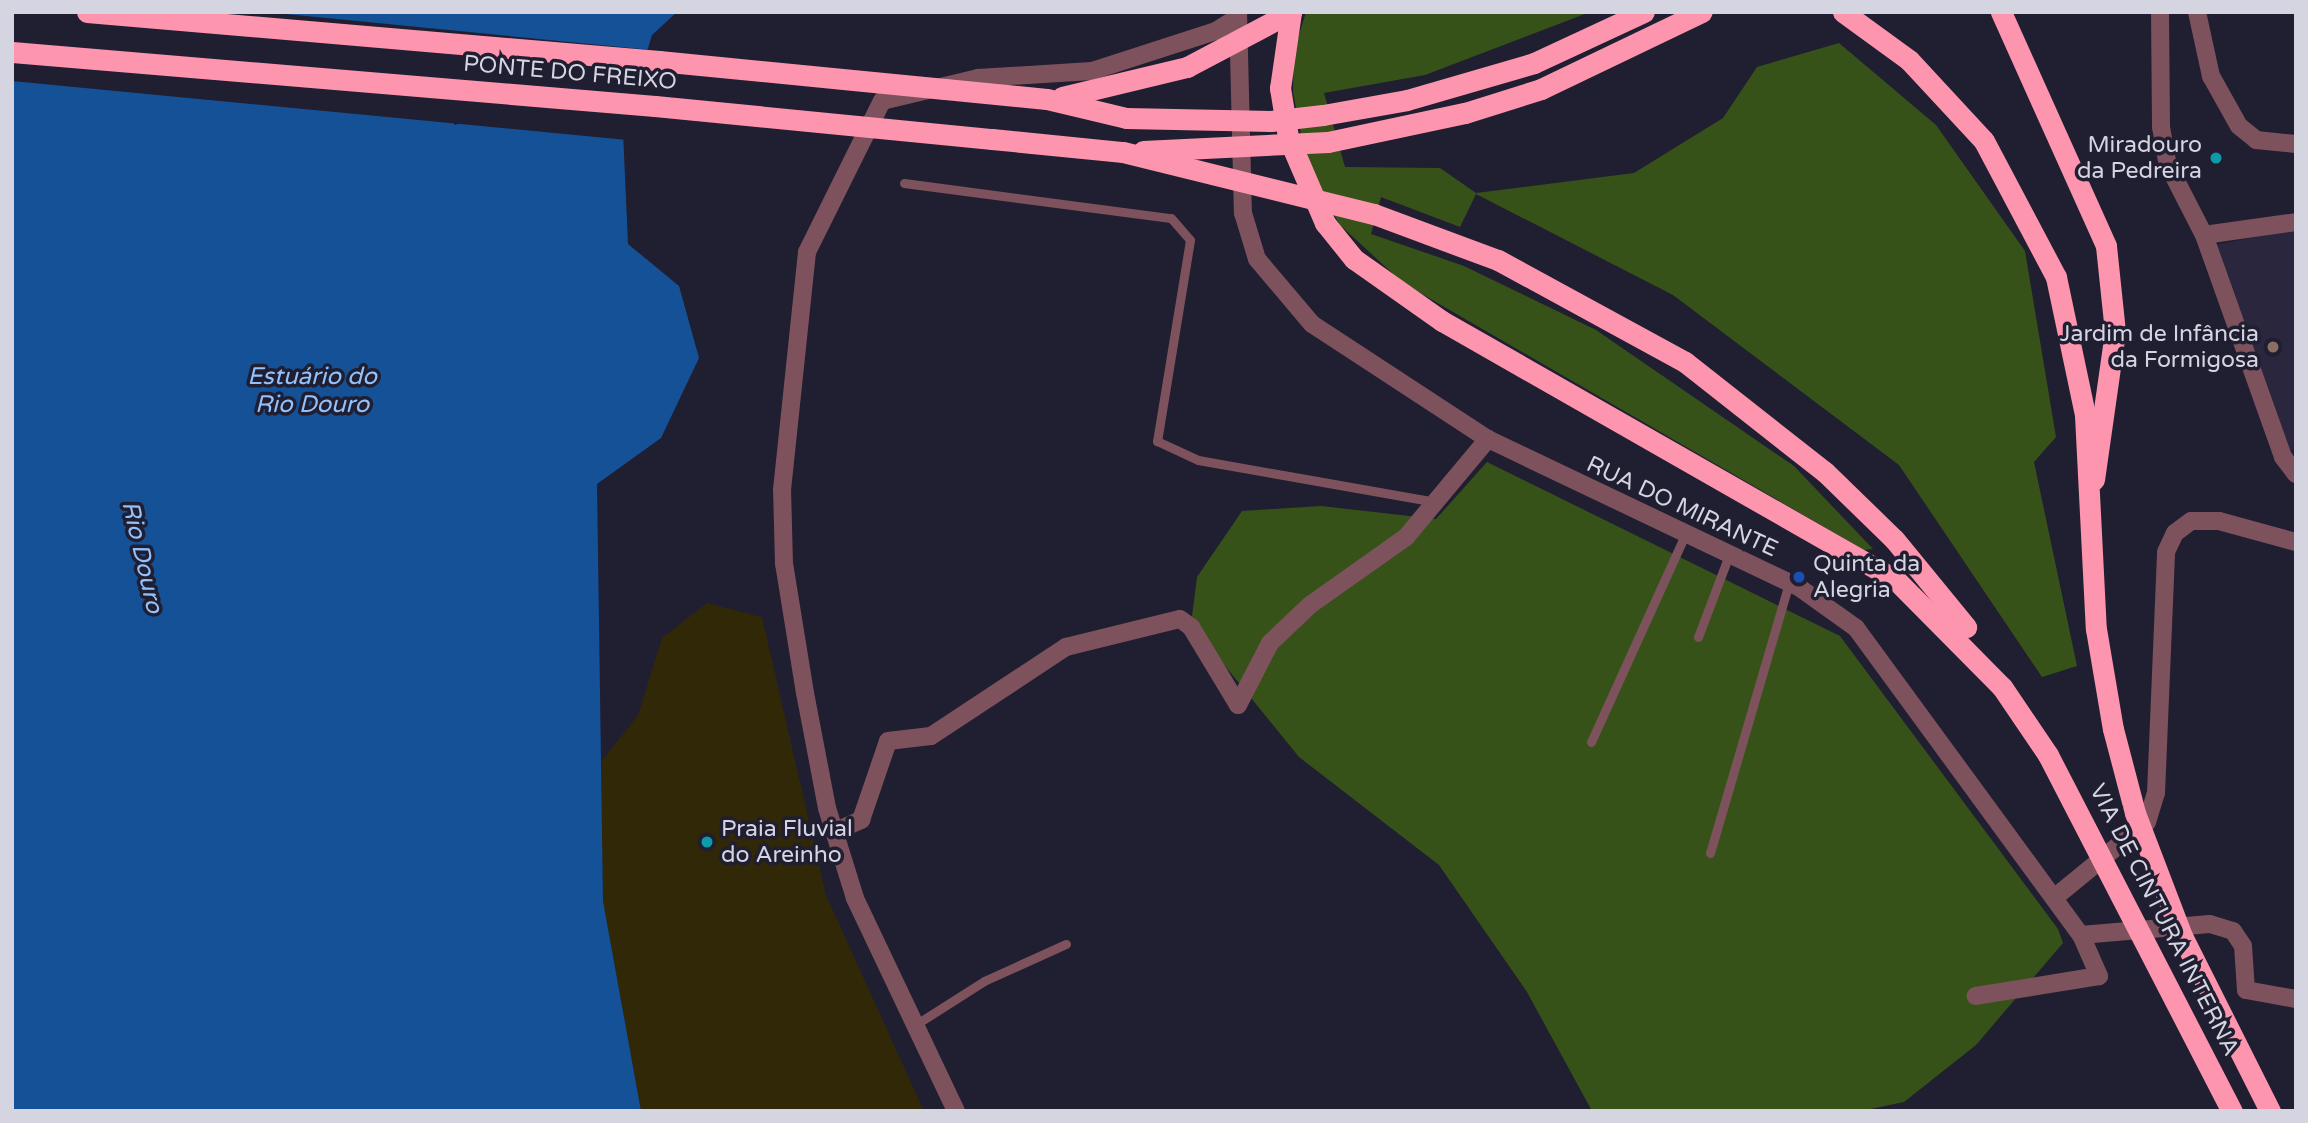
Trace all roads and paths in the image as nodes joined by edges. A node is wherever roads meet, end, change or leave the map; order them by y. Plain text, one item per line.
1 (87, 12) edge
2 (1291, 12) edge
3 (1644, 12) edge
4 (1702, 12) edge
5 (1843, 12) edge
6 (2001, 12) edge
7 (2160, 12) edge
8 (2197, 12) edge
9 (1238, 15) edge
10 (12, 52) edge
11 (1047, 99) junction
12 (2296, 144) edge
13 (1124, 152) junction
14 (904, 183) dead end
15 (2296, 222) edge
16 (2204, 235) junction
17 (1488, 439) junction
18 (2296, 474) edge
19 (1439, 503) junction
20 (2088, 509) junction
21 (1685, 535) junction
22 (2296, 542) edge
23 (1729, 555) junction
24 (1789, 583) junction
25 (1698, 637) dead end
26 (2002, 687) junction
27 (1591, 742) dead end
28 (834, 832) junction
29 (1710, 853) dead end
30 (2054, 898) junction
31 (2081, 935) junction
32 (1066, 944) dead end
33 (1976, 996) dead end
34 (2296, 999) edge
35 (915, 1025) junction
36 (956, 1111) edge
37 (2232, 1111) edge
38 (2270, 1111) edge

1 - 11 highway, PONTE DO FREIXO, bridge
2 - 11 highway, bridge
2 - 26 highway
3 - 11 highway, bridge
4 - 13 highway, bridge
5 - 20 highway
6 - 20 highway
7 - 16 street
8 - 12 street
9 - 17 street, RUA DO MIRANTE
9 - 28 street
10 - 13 highway, PONTE DO FREIXO, bridge
13 - 26 highway, bridge
14 - 19 lane
15 - 16 street
16 - 18 street
17 - 19 street
17 - 21 street, RUA DO MIRANTE
19 - 28 street
20 - 38 highway, VIA DE CINTURA INTERNA, bridge
21 - 23 street, RUA DO MIRANTE
21 - 27 lane
22 - 30 street
23 - 24 street, RUA DO MIRANTE
23 - 25 lane
24 - 29 lane
24 - 30 street, RUA DO MIRANTE
26 - 37 highway, VIA DE CINTURA INTERNA, bridge
28 - 35 street
30 - 31 street, RUA DO MIRANTE
31 - 33 street, RUA DO MIRANTE
31 - 34 street
32 - 35 lane
35 - 36 street

